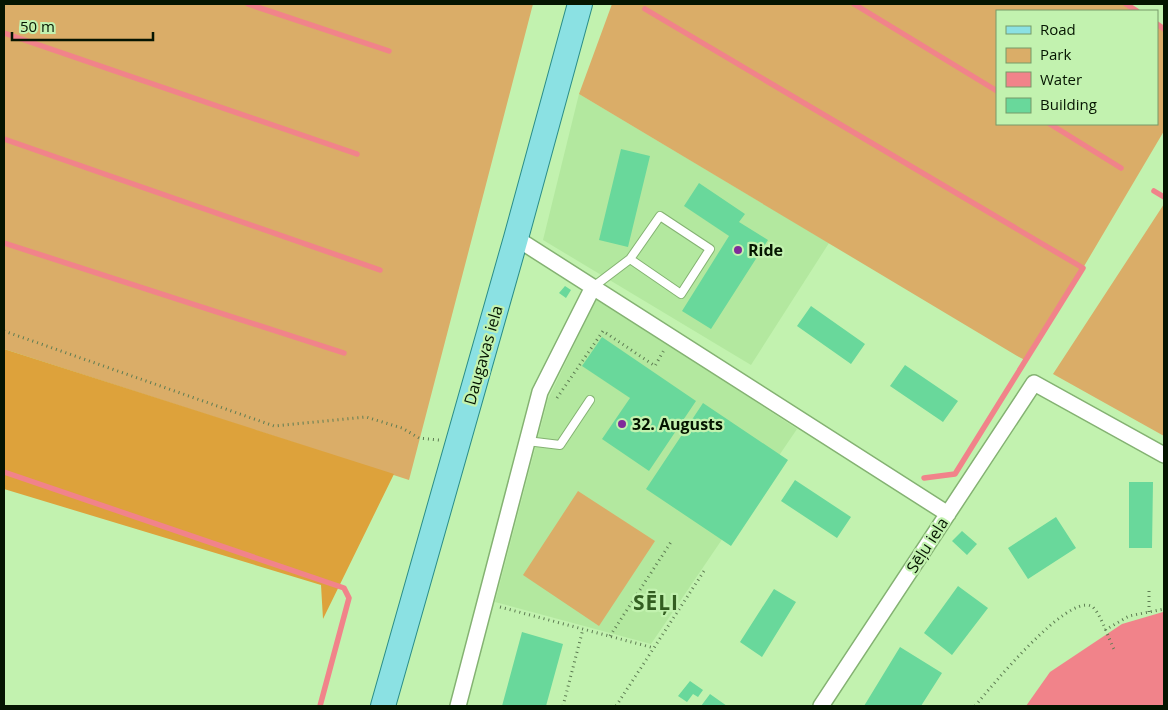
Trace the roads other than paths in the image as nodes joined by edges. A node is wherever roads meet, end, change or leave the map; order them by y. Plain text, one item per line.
1 (580, 4) edge
2 (516, 238) junction
3 (630, 259) junction
4 (593, 288) junction
5 (590, 400) dead end
6 (527, 441) junction
7 (1164, 455) edge
8 (948, 514) junction
9 (383, 706) edge
10 (458, 706) edge
11 (821, 706) edge

1 - 2 main road, Daugavas iela
2 - 4 street
2 - 9 main road, Daugavas iela
3 - 3 lane
3 - 4 lane
4 - 6 street
4 - 8 street
5 - 6 lane
6 - 10 street
7 - 8 street, Sēļu iela
8 - 11 street, Sēļu iela

